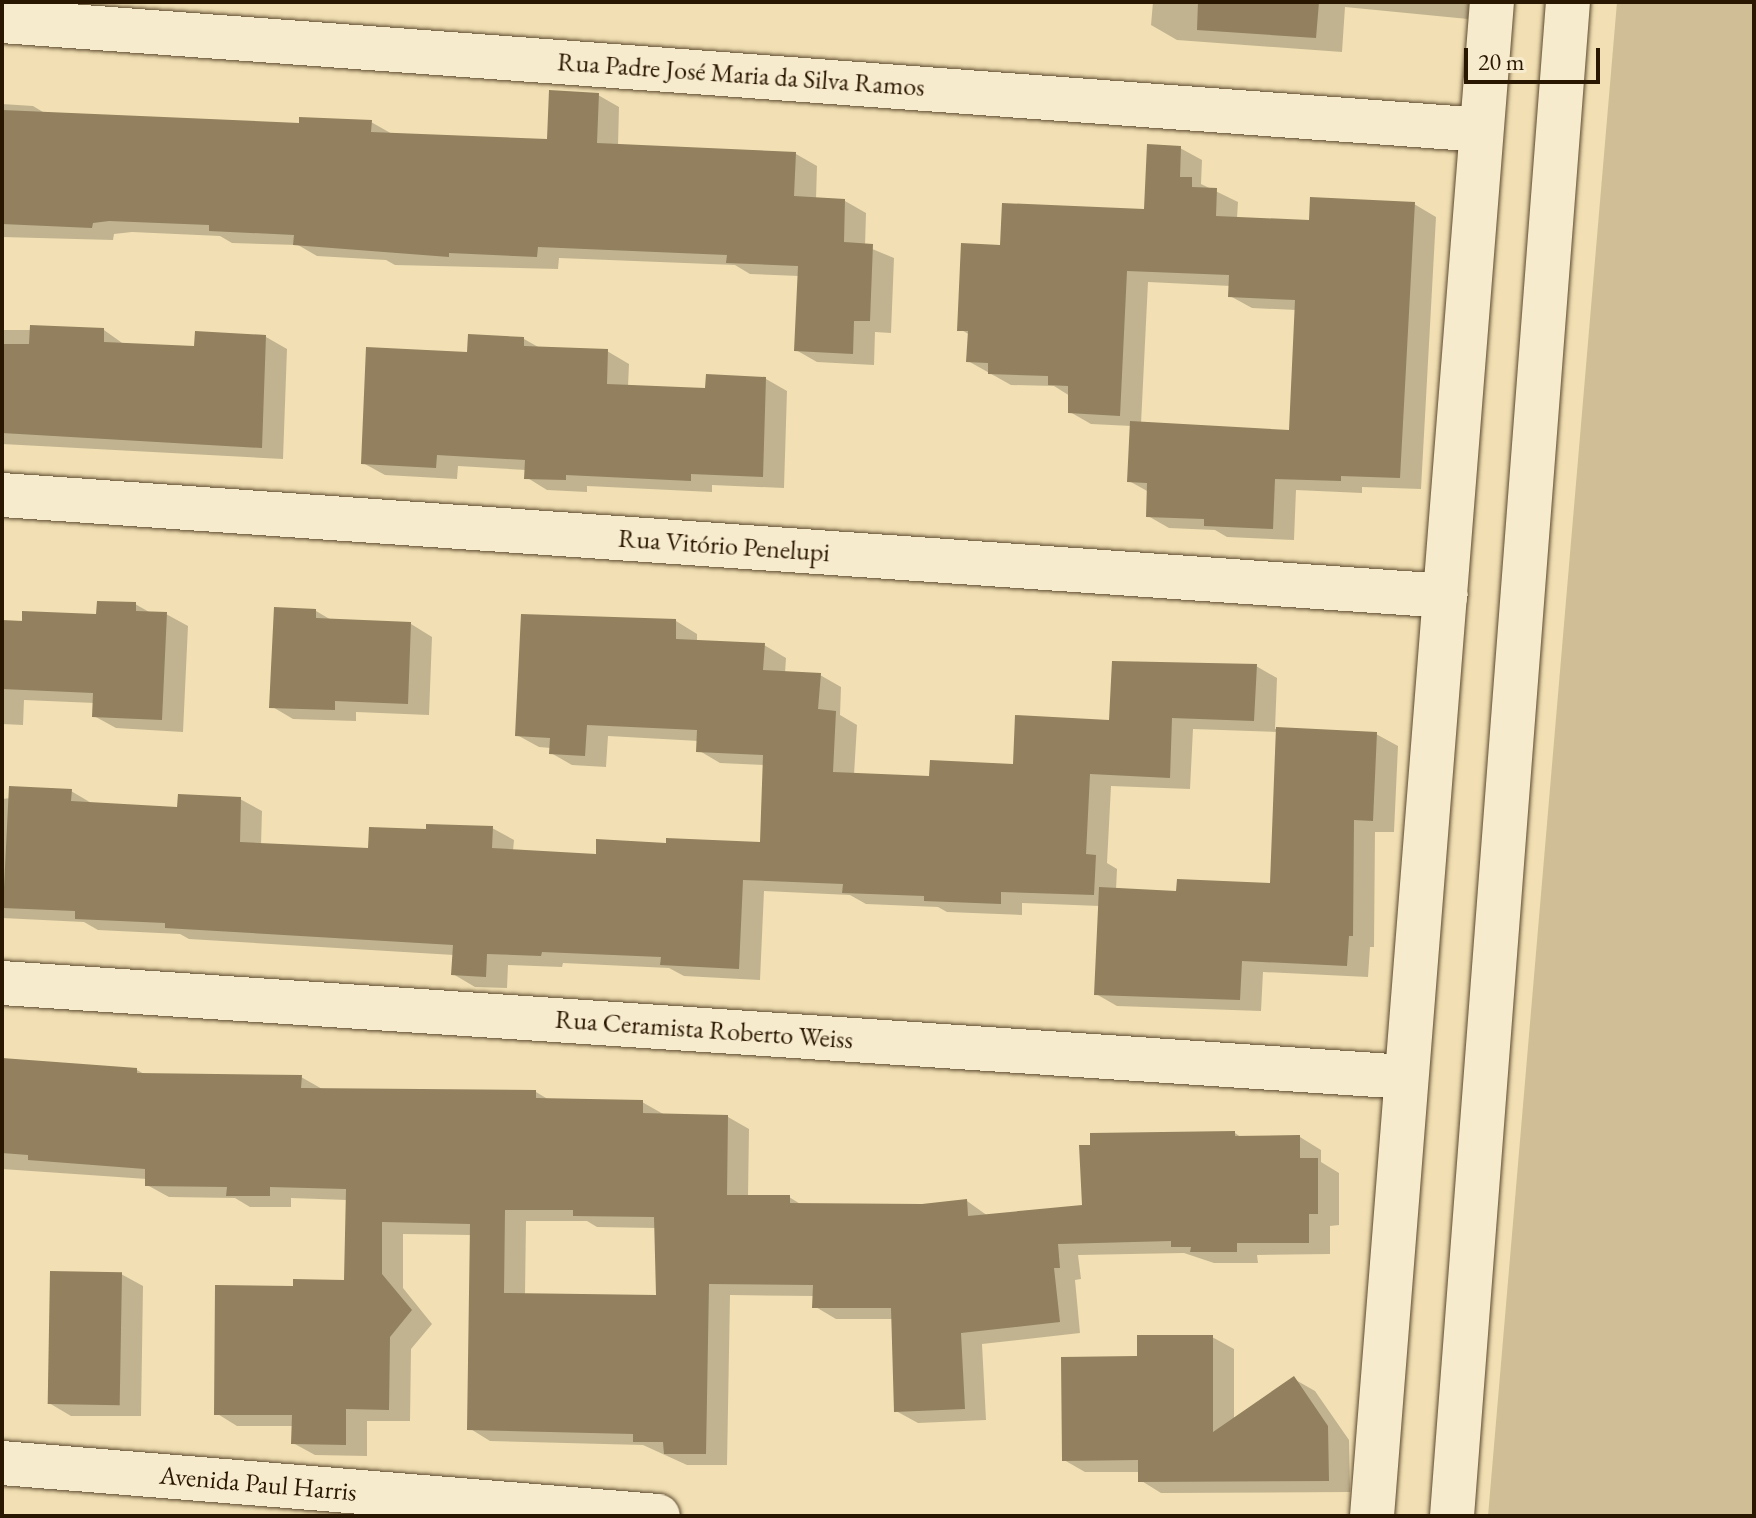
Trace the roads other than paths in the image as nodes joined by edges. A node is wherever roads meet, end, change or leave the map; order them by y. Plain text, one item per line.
1 (1492, 2) edge
2 (1568, 2) edge
3 (2, 21) edge
4 (1481, 130) junction
5 (2, 495) edge
6 (1445, 596) junction
7 (2, 983) edge
8 (1406, 1077) junction
9 (2, 1463) edge
10 (502, 1510) edge
11 (658, 1516) edge
12 (1372, 1516) edge
13 (1452, 1516) edge

1 - 4 street
2 - 13 street
3 - 4 street, Rua Padre José Maria da Silva Ramos
4 - 6 street
5 - 6 street, Rua Vitório Penelupi
6 - 8 street
7 - 8 street, Rua Ceramista Roberto Weiss
8 - 12 street
9 - 10 street, Avenida Paul Harris
10 - 11 street, Avenida Paul Harris

